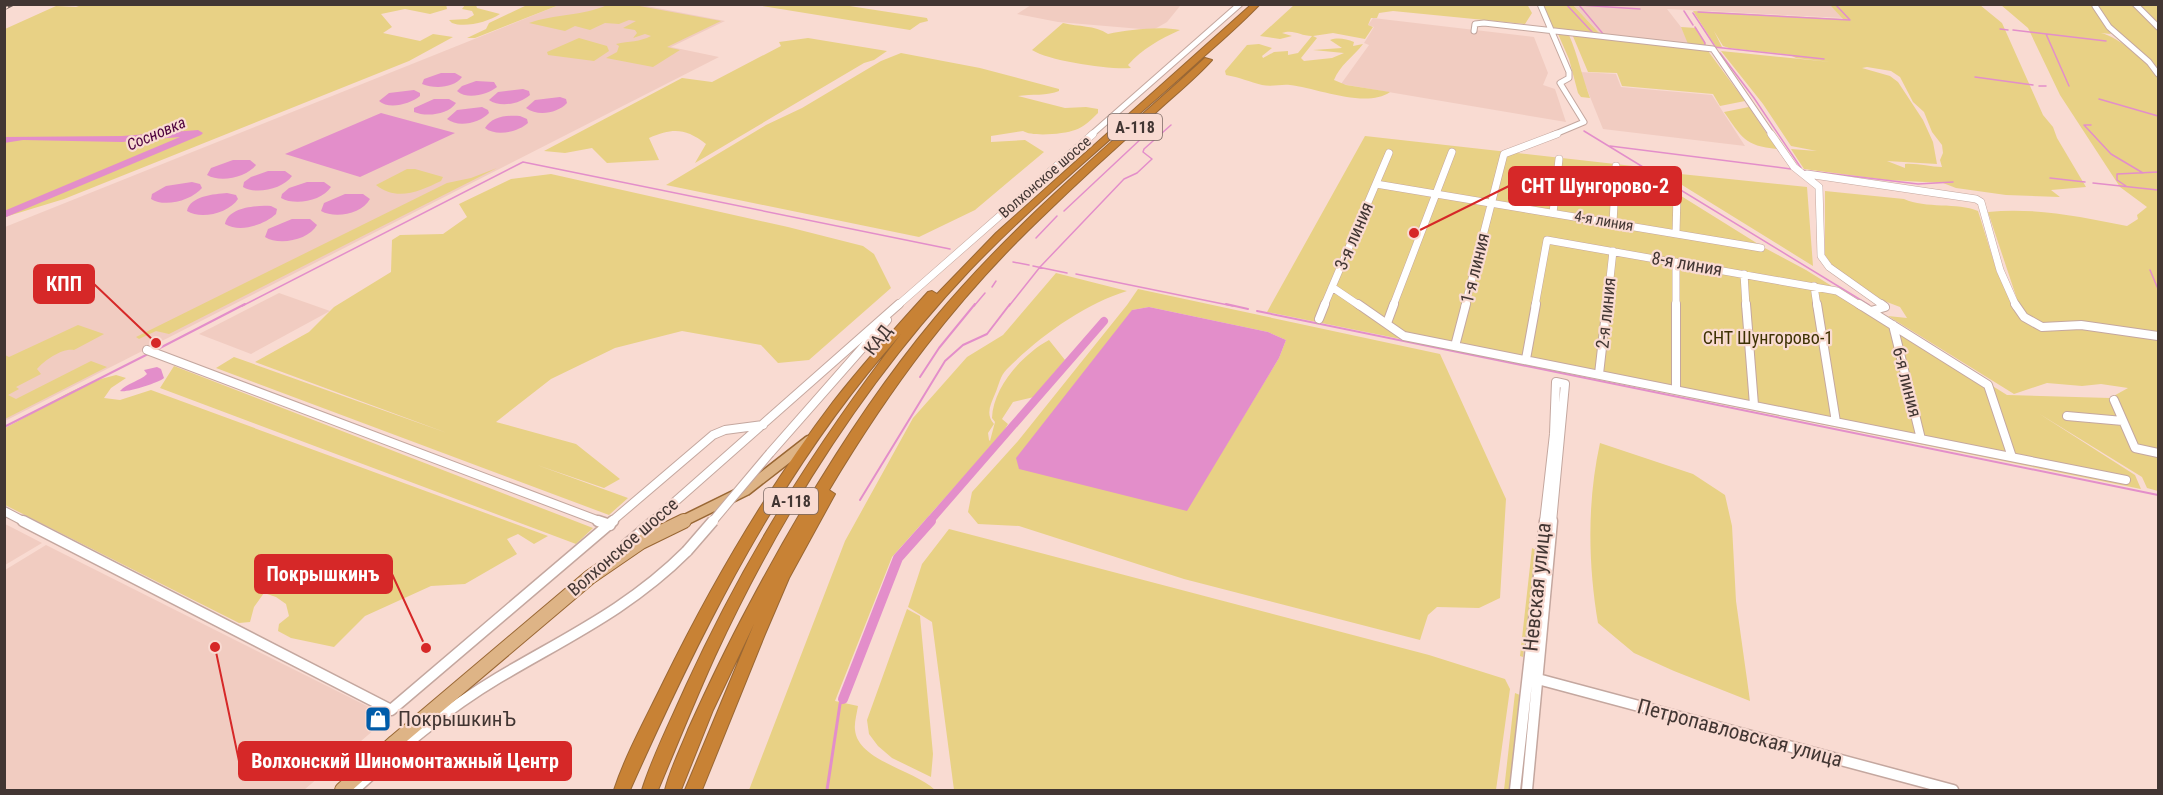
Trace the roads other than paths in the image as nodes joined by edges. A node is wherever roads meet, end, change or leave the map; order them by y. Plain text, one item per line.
1 (1240, 4) edge
2 (1257, 4) edge
3 (1268, 4) edge
4 (1540, 4) edge
5 (2136, 4) edge
6 (2095, 6) edge
7 (2158, 27) edge
8 (1474, 31) dead end
9 (1551, 31) junction
10 (2158, 74) edge
11 (1452, 152) dead end
12 (1389, 153) dead end
13 (1559, 159) dead end
14 (1616, 166) dead end
15 (1801, 173) junction
16 (1376, 184) junction
17 (1435, 193) junction
18 (1677, 194) dead end
19 (1492, 202) junction
20 (1552, 213) junction
21 (1613, 223) junction
22 (1676, 234) junction
23 (987, 246) junction
24 (1761, 248) dead end
25 (1613, 251) junction
26 (1676, 262) junction
27 (1744, 274) junction
28 (1814, 286) junction
29 (1332, 287) junction
30 (903, 302) junction
31 (1871, 311) junction
32 (1319, 319) dead end
33 (1387, 323) junction
34 (1896, 327) junction
35 (2158, 336) edge
36 (1455, 346) junction
37 (147, 350) dead end
38 (1526, 359) junction
39 (1599, 374) junction
40 (1561, 383) dead end
41 (1676, 389) junction
42 (2114, 400) dead end
43 (1754, 405) junction
44 (2067, 416) dead end
45 (2123, 421) junction
46 (1836, 422) junction
47 (763, 425) junction
48 (733, 430) junction
49 (818, 432) junction
50 (858, 434) junction
51 (1921, 439) junction
52 (740, 444) junction
53 (2158, 453) edge
54 (2012, 457) junction
55 (2126, 480) dead end
56 (4, 511) edge
57 (610, 525) junction
58 (590, 577) junction
59 (1533, 677) junction
60 (643, 744) junction
61 (342, 790) edge
62 (354, 790) edge
63 (614, 790) edge
64 (622, 790) edge
65 (650, 790) edge
66 (673, 790) edge
67 (694, 790) edge
68 (1515, 790) edge
69 (1527, 790) edge
70 (1953, 790) edge

1 - 30 street, Волхонское шоссе
2 - 23 highway, КАД / А-118
3 - 50 highway, КАД / А-118
4 - 9 street
5 - 7 street
6 - 10 street
8 - 9 street
9 - 15 street
9 - 19 street, 1-я линия
11 - 17 street
12 - 16 street, 3-я линия
13 - 20 street
14 - 21 street
15 - 31 street
15 - 35 street
16 - 17 street, 4-я линия
16 - 29 street, 3-я линия
17 - 19 street, 4-я линия
17 - 33 street
18 - 22 street
19 - 20 street, 4-я линия
19 - 36 street, 1-я линия
20 - 21 street, 4-я линия
21 - 22 street, 4-я линия
22 - 24 street, 4-я линия
23 - 49 highway
23 - 65 highway, КАД / А-118
25 - 26 street, 8-я линия
25 - 38 street, 8-я линия
25 - 39 street, 2-я линия
26 - 27 street, 8-я линия
26 - 41 street
27 - 28 street, 8-я линия
27 - 43 street
28 - 31 street, 8-я линия
28 - 46 street
29 - 32 street, 3-я линия
29 - 33 street
30 - 47 street, Волхонское шоссе
30 - 62 street, Волхонское шоссе, bridge
31 - 34 street, 8-я линия
33 - 36 street
34 - 51 street, 6-я линия
34 - 54 street, 8-я линия
36 - 38 street
37 - 57 street
38 - 39 street
39 - 41 street
40 - 59 street, Невская улица
41 - 43 street
42 - 45 street
43 - 46 street
44 - 45 street
45 - 53 street
46 - 51 street
47 - 48 street
47 - 52 street, Волхонское шоссе
48 - 52 street
48 - 57 street
49 - 58 main road
49 - 60 highway
50 - 66 highway, КАД / А-118
50 - 67 highway
51 - 54 street
52 - 58 street, Волхонское шоссе
54 - 55 street
56 - 57 street
58 - 61 main road, Волхонское шоссе
59 - 68 street, Невская улица
59 - 69 street, Невская улица
59 - 70 street, Петропавловская улица
60 - 63 street
60 - 64 highway

